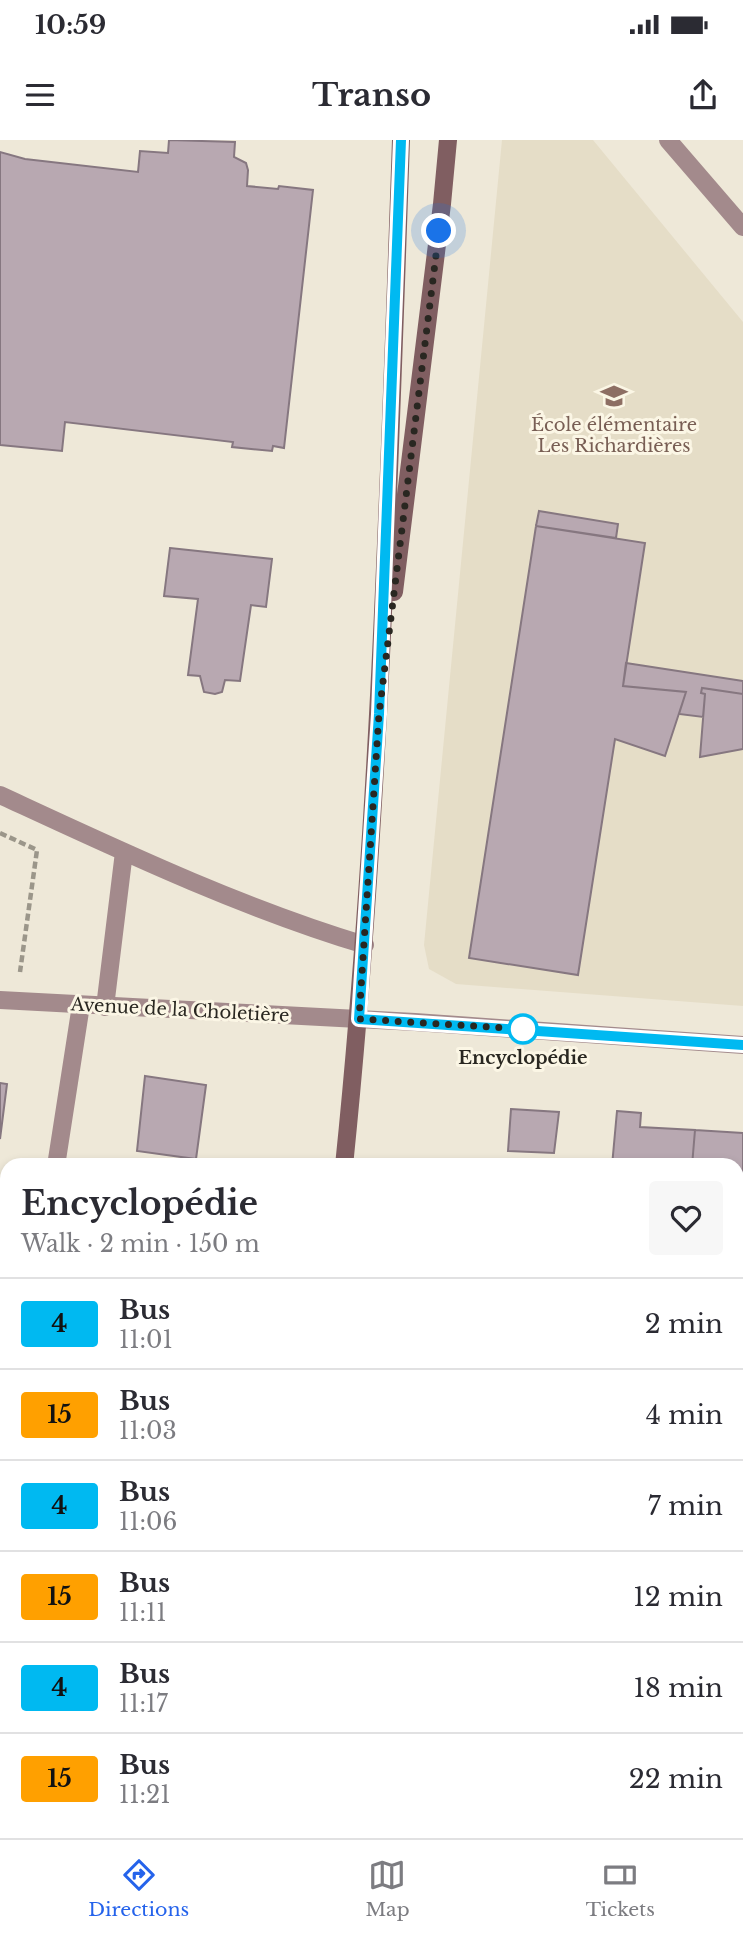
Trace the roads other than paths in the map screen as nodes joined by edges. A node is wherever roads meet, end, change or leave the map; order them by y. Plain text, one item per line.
1 (401, 140) edge
2 (448, 140) edge
3 (668, 140) edge
4 (743, 228) edge
5 (379, 714) junction
6 (0, 795) edge
7 (124, 852) junction
8 (365, 945) junction
9 (8, 1001) edge
10 (82, 1005) junction
11 (105, 1007) junction
12 (359, 1019) junction
13 (743, 1045) edge
14 (57, 1158) edge
15 (345, 1158) edge

1 - 5 main road
2 - 5 main road
3 - 4 street
5 - 8 main road
6 - 7 street
7 - 8 street
7 - 11 street
8 - 12 main road
9 - 10 street, Avenue de la Choletière
10 - 11 street, Avenue de la Choletière
10 - 14 street
11 - 12 street, Avenue de la Choletière
12 - 13 street, Avenue de la Choletière
12 - 15 main road

